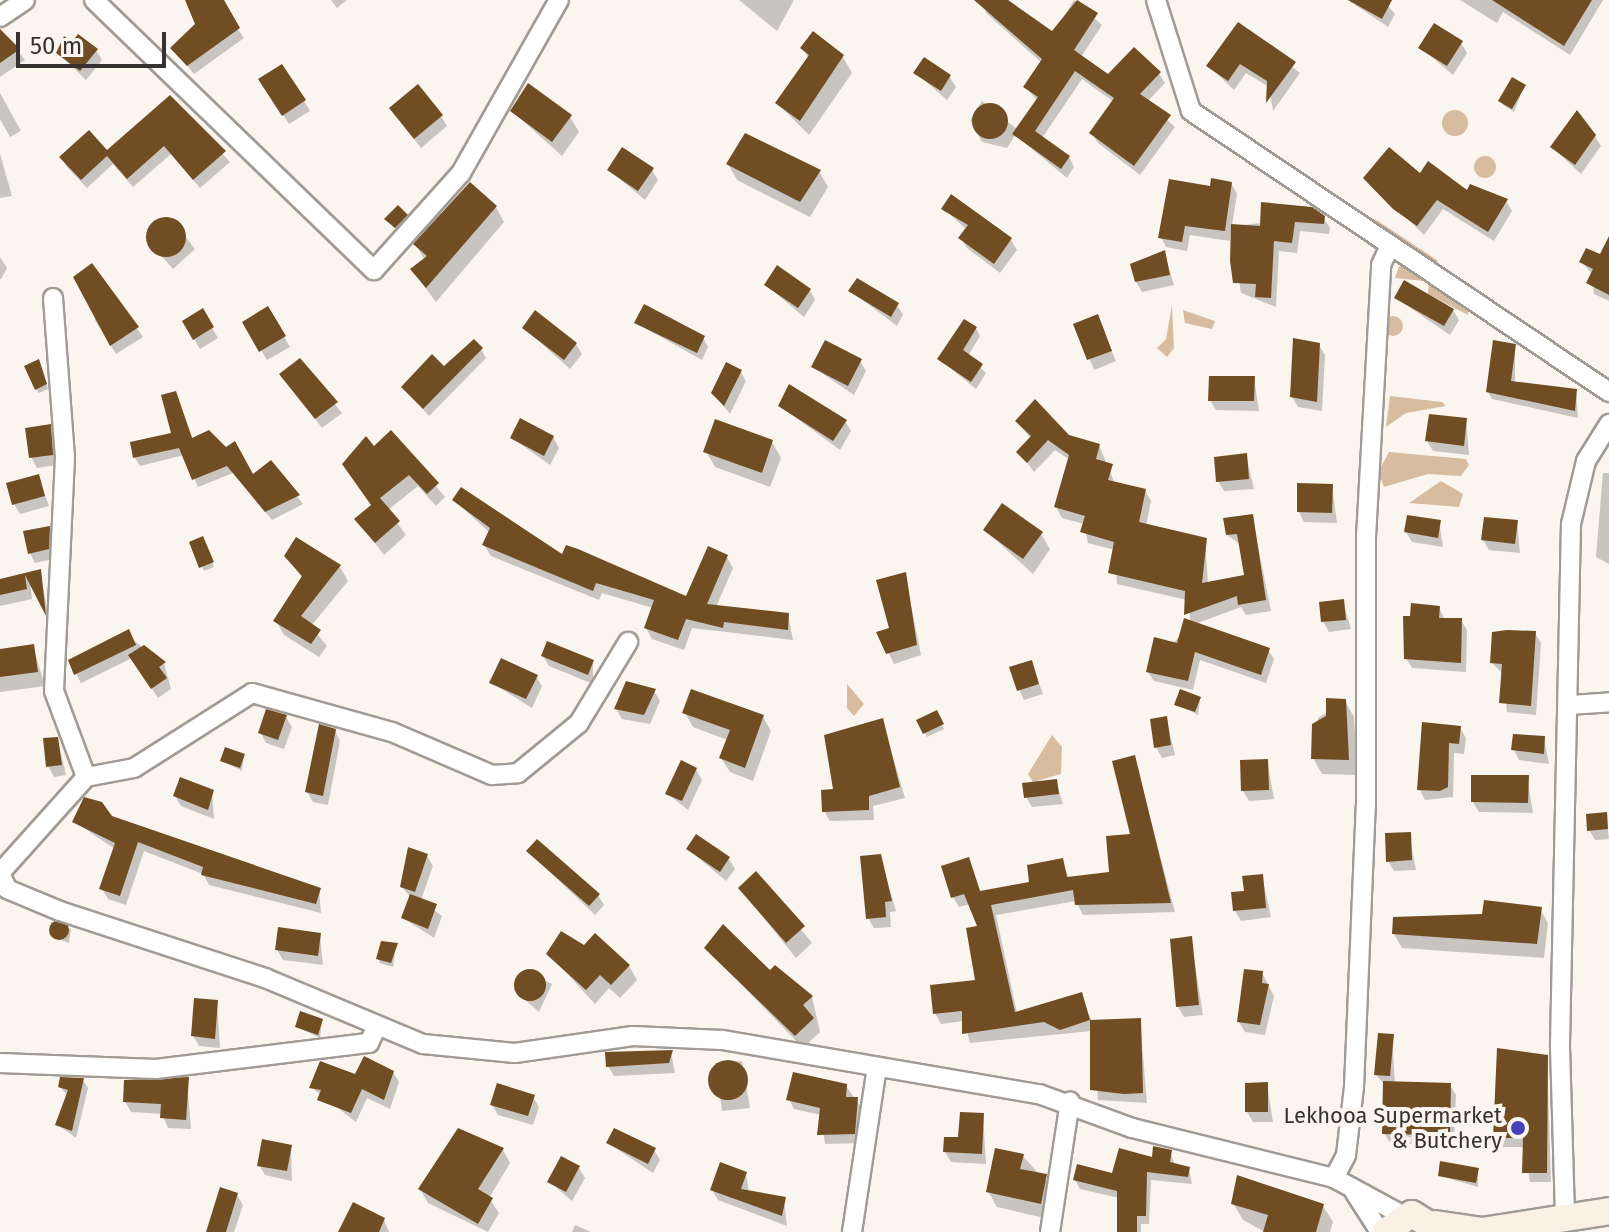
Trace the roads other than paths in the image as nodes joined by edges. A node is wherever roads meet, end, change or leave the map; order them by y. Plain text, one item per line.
1 (25, 0) edge
2 (94, 0) edge
3 (559, 0) edge
4 (1158, 1) edge
5 (0, 17) edge
6 (1389, 248) junction
7 (53, 298) dead end
8 (1609, 392) edge
9 (1609, 424) edge
10 (628, 642) dead end
11 (1609, 702) edge
12 (1570, 705) junction
13 (86, 777) junction
14 (0, 873) edge
15 (376, 1028) junction
16 (0, 1063) edge
17 (877, 1067) junction
18 (1070, 1102) junction
19 (1334, 1178) junction
20 (1353, 1190) junction
21 (1609, 1211) edge
22 (1565, 1216) junction
23 (1390, 1227) edge
24 (1438, 1228) edge
25 (1481, 1231) edge
26 (852, 1232) edge
27 (1050, 1232) edge

1 - 5 street
2 - 3 street
4 - 6 street
6 - 8 street
6 - 19 street
7 - 13 street
9 - 12 street
10 - 13 street
11 - 12 street
12 - 22 street
13 - 14 street
14 - 15 street
15 - 16 street
15 - 17 street
17 - 18 street
17 - 26 street
18 - 19 street
18 - 27 street
19 - 20 street
20 - 23 street
20 - 23 street
21 - 22 main road
22 - 25 main road
23 - 24 main road
24 - 25 main road

